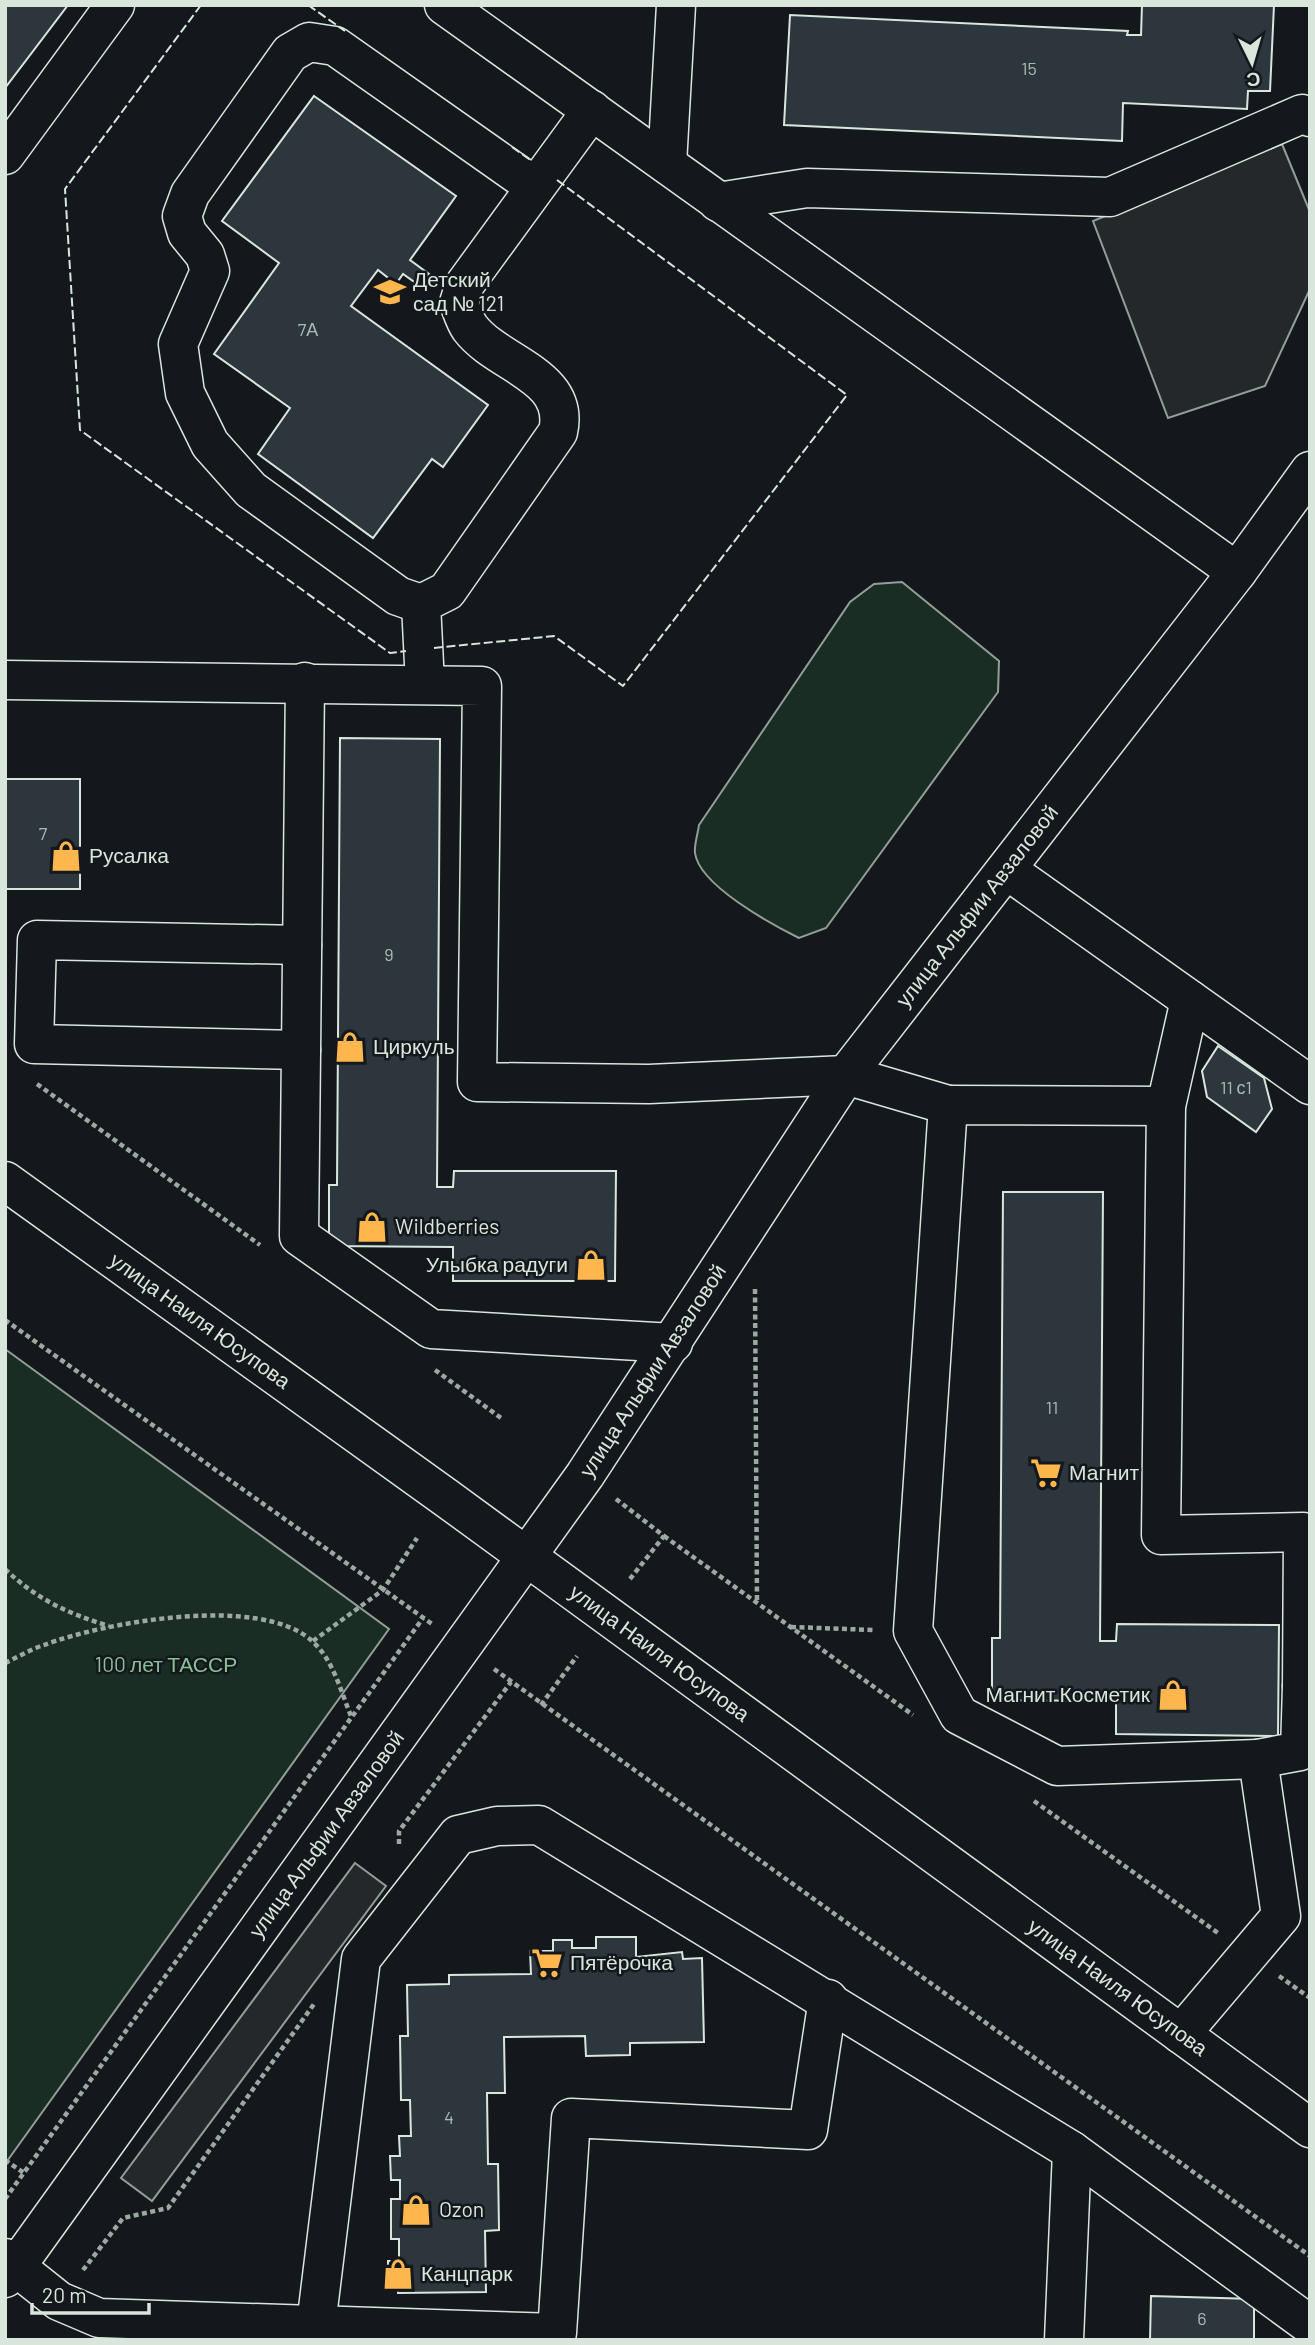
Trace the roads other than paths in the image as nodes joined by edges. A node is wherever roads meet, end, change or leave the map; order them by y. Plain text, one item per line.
1 (115, 5) edge
2 (444, 5) edge
3 (676, 5) edge
4 (592, 110) junction
5 (1310, 117) edge
6 (5, 155) edge
7 (667, 164) junction
8 (534, 186) junction
9 (718, 202) junction
10 (1310, 471) edge
11 (1237, 572) junction
12 (421, 604) junction
13 (5, 680) edge
14 (305, 681) junction
15 (425, 684) junction
16 (1007, 870) junction
17 (21, 940) edge
18 (302, 946) junction
19 (1190, 1000) junction
20 (301, 1050) junction
21 (846, 1075) junction
22 (1310, 1085) edge
23 (948, 1104) junction
24 (1166, 1106) junction
25 (5, 1181) edge
26 (673, 1343) junction
27 (525, 1558) junction
28 (1306, 1686) edge
29 (1258, 1759) junction
30 (1295, 1915) edge
31 (828, 1999) junction
32 (1181, 2034) junction
33 (1310, 2128) edge
34 (1072, 2151) junction
35 (8, 2267) edge
36 (1303, 2320) edge
37 (316, 2325) junction
38 (107, 2329) edge
39 (1064, 2340) edge

1 - 6 street
2 - 4 street
3 - 7 street
4 - 7 street
4 - 8 street
5 - 9 street
7 - 9 street
8 - 12 street
8 - 12 street
9 - 11 street
10 - 11 street, улица Альфии Авзаловой
11 - 16 street, улица Альфии Авзаловой
12 - 15 street
13 - 14 street
14 - 15 street
14 - 18 street
15 - 21 street
16 - 19 street
16 - 21 street, улица Альфии Авзаловой
17 - 18 street
17 - 20 street
18 - 20 street
19 - 22 street
19 - 24 street
20 - 26 street
21 - 23 street
21 - 26 street, улица Альфии Авзаловой
23 - 24 street
23 - 29 street
24 - 28 street
25 - 27 street, улица Наиля Юсупова
26 - 27 street, улица Альфии Авзаловой
27 - 32 street, улица Наиля Юсупова
27 - 35 street, улица Альфии Авзаловой
28 - 29 street
29 - 30 street
30 - 32 street
31 - 34 street
31 - 37 street
31 - 37 street
32 - 33 street, улица Наиля Юсупова
34 - 36 street
34 - 39 street
35 - 38 street
37 - 38 street

